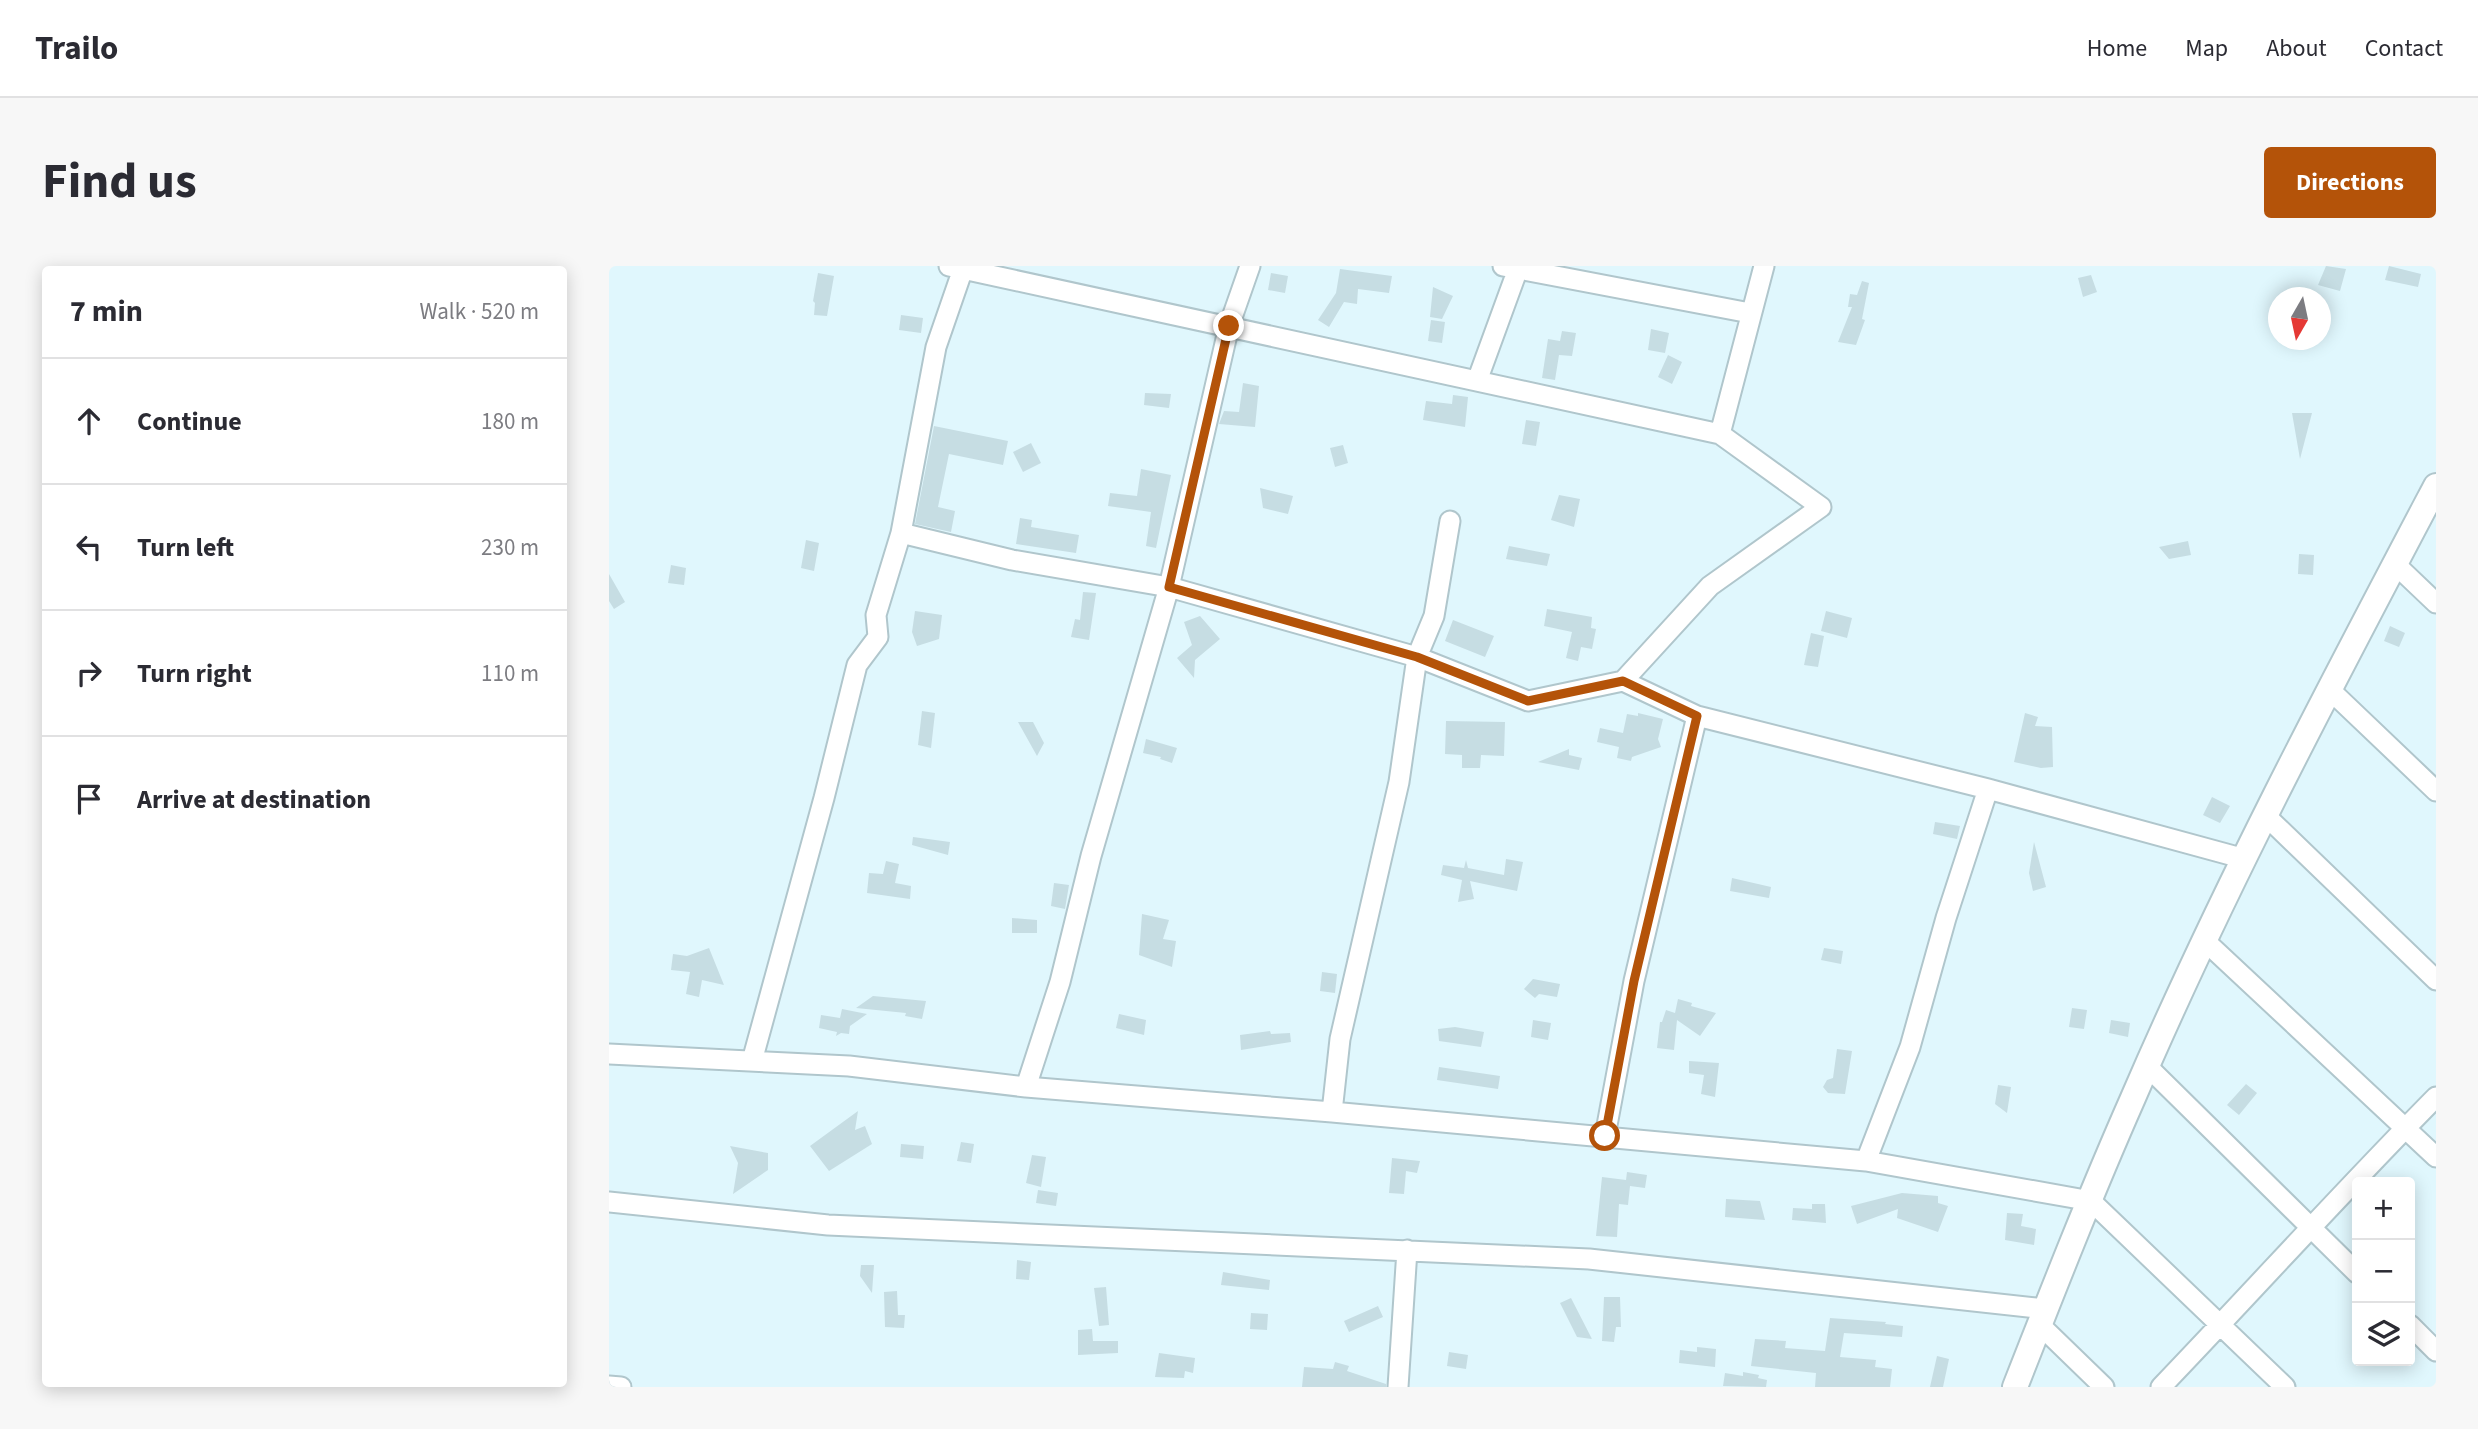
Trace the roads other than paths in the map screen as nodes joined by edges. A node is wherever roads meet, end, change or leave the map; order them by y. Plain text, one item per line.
1 (1249, 266) edge
2 (1764, 266) edge
3 (959, 267) edge
4 (1513, 267) edge
5 (1750, 313) junction
6 (1229, 326) junction
7 (1477, 381) junction
8 (1720, 434) junction
9 (2436, 486) edge
10 (1450, 520) dead end
11 (901, 533) junction
12 (2395, 564) junction
13 (1169, 587) junction
14 (2436, 603) edge
15 (1417, 657) junction
16 (1623, 681) junction
17 (2329, 689) junction
18 (1697, 716) junction
19 (1989, 789) junction
20 (2436, 791) edge
21 (2266, 816) junction
22 (2245, 859) junction
23 (2205, 941) junction
24 (2436, 980) edge
25 (609, 1054) edge
26 (752, 1061) junction
27 (2147, 1066) junction
28 (1026, 1087) junction
29 (2436, 1097) edge
30 (1332, 1112) junction
31 (2405, 1128) junction
32 (1605, 1136) junction
33 (2436, 1157) edge
34 (1866, 1161) junction
35 (2091, 1201) junction
36 (609, 1202) edge
37 (2310, 1226) junction
38 (1407, 1250) junction
39 (2352, 1268) edge
40 (2042, 1317) junction
41 (2221, 1325) junction
42 (2415, 1330) edge
43 (2436, 1351) edge
44 (609, 1386) edge
45 (621, 1387) edge
46 (1398, 1387) edge
47 (2015, 1387) edge
48 (2104, 1387) edge
49 (2161, 1387) edge
50 (2285, 1387) edge

1 - 6 street
2 - 5 street
3 - 6 street
3 - 11 street
4 - 5 street
4 - 7 street
5 - 8 street
6 - 7 street
6 - 13 street
7 - 8 street
8 - 16 street
9 - 12 street
10 - 15 street
11 - 13 street
11 - 26 street
12 - 14 street
12 - 17 street
13 - 15 street
13 - 28 street
15 - 16 street
15 - 30 street
16 - 18 street
17 - 20 street
17 - 21 street
18 - 19 street
18 - 32 street
19 - 22 street
19 - 34 street
21 - 22 street
21 - 24 street
22 - 23 street
23 - 27 street
23 - 31 street
25 - 26 street
26 - 28 street
27 - 35 street
27 - 37 street
28 - 30 street
29 - 31 street
30 - 32 street
31 - 33 street
31 - 37 street
32 - 34 street
34 - 35 street
35 - 40 street
35 - 41 street
36 - 38 street
37 - 39 street
37 - 41 street
38 - 40 street
38 - 46 street
40 - 47 street
40 - 48 street
41 - 49 street
41 - 50 street
42 - 43 street
44 - 45 street

